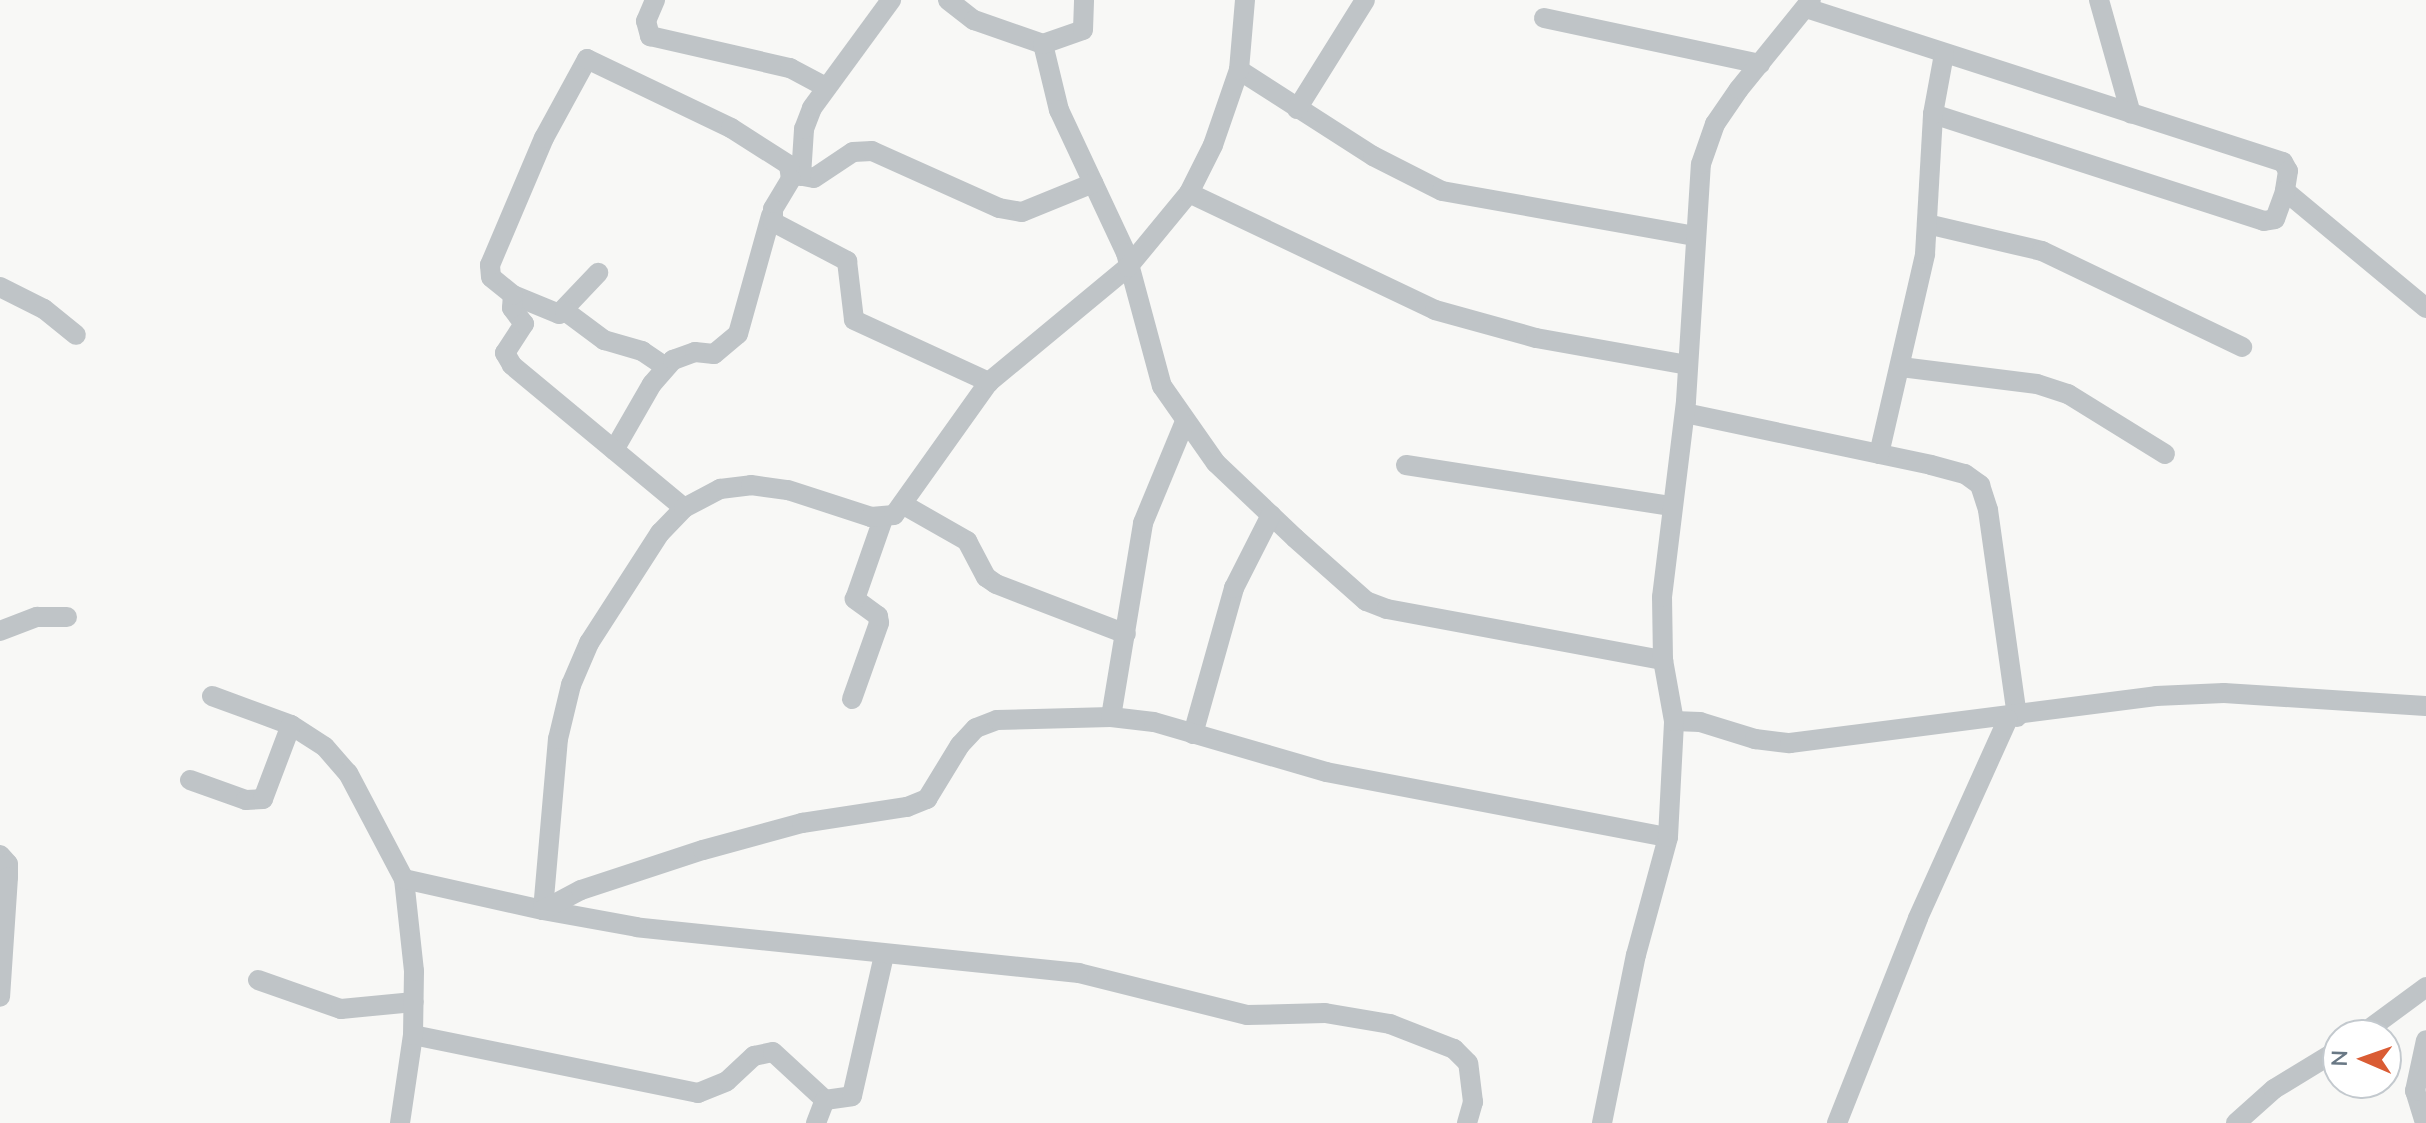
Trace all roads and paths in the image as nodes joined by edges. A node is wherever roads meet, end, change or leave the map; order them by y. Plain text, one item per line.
1 (655, 0) edge
2 (891, 0) edge
3 (948, 0) edge
4 (1084, 0) edge
5 (1245, 0) edge
6 (1365, 0) edge
7 (2099, 0) edge
8 (1809, 4) edge
9 (1544, 18) dead end
10 (1043, 44) junction
11 (1944, 54) junction
12 (1760, 64) junction
13 (1239, 70) junction
14 (824, 86) junction
15 (1297, 109) junction
16 (1933, 114) junction
17 (2131, 114) junction
18 (797, 175) junction
19 (1093, 183) junction
20 (2285, 191) junction
21 (1189, 193) junction
22 (771, 216) junction
23 (1927, 224) junction
24 (1694, 236) junction
25 (1128, 267) junction
26 (598, 273) dead end
27 (0, 287) edge
28 (513, 295) junction
29 (2426, 308) edge
30 (565, 311) junction
31 (76, 335) dead end
32 (2242, 347) dead end
33 (1688, 365) junction
34 (666, 367) junction
35 (1901, 367) junction
36 (989, 382) junction
37 (1685, 413) junction
38 (1184, 424) junction
39 (614, 450) junction
40 (1879, 454) junction
41 (2165, 454) dead end
42 (1406, 465) dead end
43 (904, 505) junction
44 (1670, 506) junction
45 (684, 508) junction
46 (1271, 515) junction
47 (883, 519) junction
48 (67, 617) dead end
49 (0, 631) edge
50 (1126, 634) junction
51 (1663, 660) junction
52 (212, 696) dead end
53 (852, 699) dead end
54 (2426, 706) edge
55 (1111, 717) junction
56 (2012, 718) junction
57 (1674, 721) junction
58 (291, 725) junction
59 (1193, 734) junction
60 (190, 780) dead end
61 (1668, 837) junction
62 (0, 855) edge
63 (404, 879) junction
64 (543, 910) junction
65 (884, 955) junction
66 (258, 980) dead end
67 (2426, 987) edge
68 (0, 997) edge
69 (414, 1002) junction
70 (2383, 1019) edge
71 (413, 1035) junction
72 (2426, 1040) edge
73 (2322, 1060) edge
74 (825, 1100) junction
75 (400, 1123) edge
76 (816, 1123) edge
77 (1467, 1123) edge
78 (1602, 1123) edge
79 (1837, 1123) edge
80 (2236, 1123) edge
81 (2425, 1123) edge

1 - 14 street
2 - 14 street
3 - 10 street
4 - 10 street
5 - 13 street
6 - 15 street
7 - 17 street
8 - 11 street
8 - 12 street
9 - 12 street
10 - 19 street
11 - 16 street
11 - 17 street
12 - 24 street
13 - 15 street
13 - 21 street
14 - 18 street
15 - 24 street
16 - 20 street
16 - 23 street
17 - 20 street
18 - 19 street
18 - 22 street
18 - 28 street
19 - 25 street
20 - 29 street
21 - 25 street
21 - 33 street
22 - 34 street
22 - 36 street
23 - 32 street
23 - 35 street
24 - 33 street
25 - 36 street
25 - 38 street
26 - 30 street
27 - 31 street
28 - 30 street
28 - 39 street
30 - 34 street
33 - 37 street
34 - 39 street
35 - 40 street
35 - 41 street
36 - 43 street
37 - 40 street
37 - 44 street
38 - 46 street
38 - 50 street
39 - 45 street
40 - 56 street
42 - 44 street
43 - 47 street
43 - 50 street
44 - 51 street
45 - 47 street
45 - 64 street
46 - 51 street
46 - 59 street
47 - 53 street
48 - 49 street
50 - 55 street
51 - 57 street
52 - 58 street
54 - 56 street
55 - 59 street
55 - 64 street
56 - 57 street
56 - 79 street
57 - 61 street
58 - 60 street
58 - 63 street
59 - 61 street
61 - 78 street
62 - 68 street
63 - 64 street
63 - 69 street
64 - 65 street
65 - 74 street
65 - 77 street
66 - 69 street
67 - 70 street
69 - 71 street
71 - 74 street
71 - 75 street
72 - 81 street
73 - 80 street
74 - 76 street

